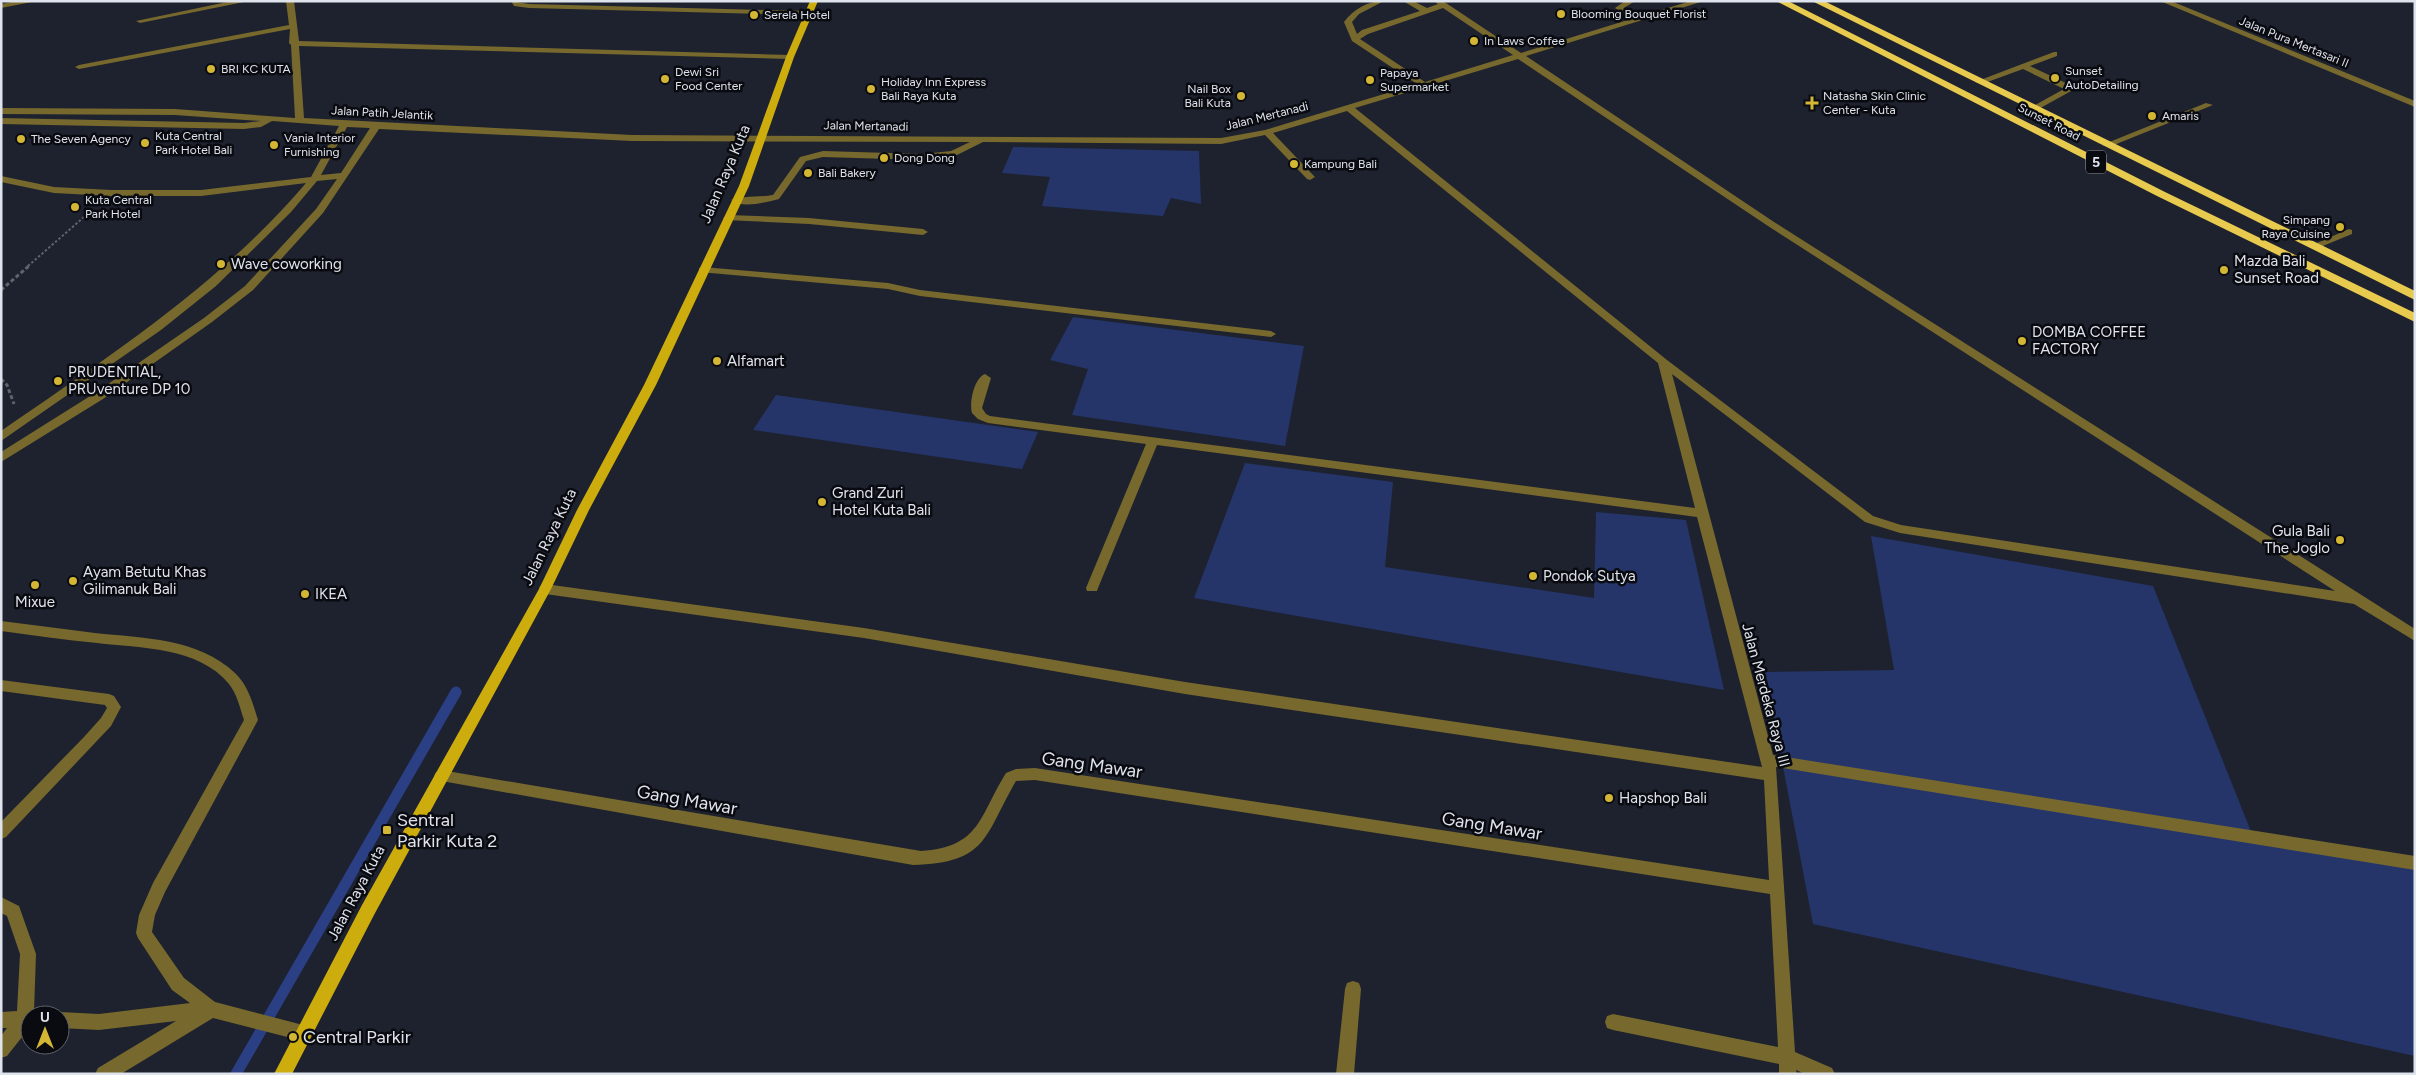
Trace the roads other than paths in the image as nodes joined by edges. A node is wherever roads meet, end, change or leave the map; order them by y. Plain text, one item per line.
1 (33, 1) edge
2 (245, 1) edge
3 (290, 1) edge
4 (516, 1) edge
5 (814, 1) edge
6 (1380, 1) edge
7 (1407, 1) edge
8 (1631, 1) edge
9 (1700, 1) edge
10 (1780, 1) edge
11 (1816, 1) edge
12 (2164, 1) edge
13 (1441, 3) edge
14 (1, 6) edge
15 (1426, 12) junction
16 (808, 14) junction
17 (1637, 20) junction
18 (140, 21) dead end
19 (294, 26) junction
20 (1354, 39) junction
21 (294, 43) junction
22 (2054, 54) dead end
23 (1518, 56) junction
24 (790, 57) junction
25 (2024, 66) junction
26 (79, 67) dead end
27 (1979, 82) junction
28 (1424, 84) junction
29 (2415, 104) edge
30 (2209, 105) dead end
31 (298, 106) junction
32 (1348, 108) junction
33 (2032, 109) junction
34 (1, 111) edge
35 (270, 118) junction
36 (300, 120) junction
37 (1, 121) edge
38 (344, 124) junction
39 (376, 126) junction
40 (1267, 132) junction
41 (762, 138) junction
42 (983, 140) junction
43 (2106, 145) junction
44 (344, 175) junction
45 (1310, 176) dead end
46 (1, 179) edge
47 (314, 179) junction
48 (736, 200) junction
49 (728, 218) junction
50 (923, 232) dead end
51 (2349, 232) dead end
52 (2316, 246) junction
53 (703, 270) junction
54 (2415, 296) edge
55 (2415, 318) edge
56 (1271, 334) dead end
57 (1663, 362) junction
58 (985, 378) dead end
59 (1, 437) edge
60 (1154, 441) junction
61 (1, 458) edge
62 (1701, 513) junction
63 (1092, 588) dead end
64 (545, 589) junction
65 (2358, 600) junction
66 (1, 626) edge
67 (2415, 636) edge
68 (1, 685) edge
69 (1768, 760) junction
70 (1771, 775) junction
71 (441, 776) junction
72 (1, 832) edge
73 (2415, 864) edge
74 (1778, 888) junction
75 (1, 904) edge
76 (1353, 989) dead end
77 (28, 1005) edge
78 (211, 1009) junction
79 (20, 1019) edge
80 (1, 1020) edge
81 (70, 1021) edge
82 (1613, 1022) dead end
83 (20, 1027) edge
84 (303, 1033) junction
85 (1, 1050) edge
86 (1787, 1066) edge
87 (104, 1074) edge
88 (282, 1074) edge
89 (1345, 1074) edge
90 (1826, 1074) edge

1 - 14 street
2 - 18 street
3 - 19 street
4 - 16 street
5 - 16 main road, Jalan Raya Kuta
6 - 20 street
7 - 15 street
8 - 17 street
9 - 17 street, Jalan Mertanadi
10 - 55 highway, Sunset Road / 5
11 - 27 highway, Sunset Road / 5
12 - 29 street, Jalan Pura Mertasari II
13 - 15 street
13 - 23 street
15 - 20 street
16 - 24 main road, Jalan Raya Kuta
17 - 23 street, Jalan Mertanadi
19 - 21 street
19 - 26 street
20 - 28 street
21 - 24 street
21 - 31 street
22 - 25 street
23 - 28 street, Jalan Mertanadi
23 - 65 street
24 - 41 main road, Jalan Raya Kuta
25 - 27 street
25 - 33 street
27 - 33 highway, Sunset Road / 5
28 - 32 street, Jalan Mertanadi
30 - 43 street
31 - 35 street
31 - 36 street
32 - 40 street, Jalan Mertanadi
32 - 57 street
33 - 43 highway, Sunset Road / 5
34 - 35 street, Jalan Patih Jelantik
35 - 36 street, Jalan Patih Jelantik
35 - 37 street
36 - 38 street, Jalan Patih Jelantik
38 - 39 street, Jalan Patih Jelantik
38 - 47 street
39 - 41 street, Jalan Patih Jelantik
39 - 44 street
40 - 42 street, Jalan Mertanadi
40 - 45 street
41 - 42 street, Jalan Mertanadi
41 - 48 main road, Jalan Raya Kuta
42 - 48 street
43 - 52 highway, Sunset Road / 5
44 - 47 street
44 - 61 street
46 - 47 street
47 - 59 street
48 - 49 main road, Jalan Raya Kuta
49 - 50 street
49 - 53 main road, Jalan Raya Kuta
51 - 52 street
52 - 54 highway, Sunset Road / 5
53 - 56 street
53 - 64 main road, Jalan Raya Kuta
57 - 62 street, Jalan Merdeka Raya III
57 - 65 street
58 - 60 street
60 - 62 street
60 - 63 street
62 - 69 street, Jalan Merdeka Raya III
64 - 70 street
64 - 71 main road, Jalan Raya Kuta
65 - 67 street
66 - 78 street
68 - 72 street
69 - 70 street, Jalan Merdeka Raya III
69 - 73 street
70 - 74 street, Jalan Merdeka Raya III
71 - 74 street, Gang Mawar
71 - 84 main road, Jalan Raya Kuta
74 - 86 street, Jalan Merdeka Raya III
75 - 77 street
76 - 89 street
78 - 81 street
78 - 84 street
78 - 87 street
79 - 80 street
82 - 86 street
83 - 85 street
84 - 88 main road, Jalan Raya Kuta
86 - 90 street

